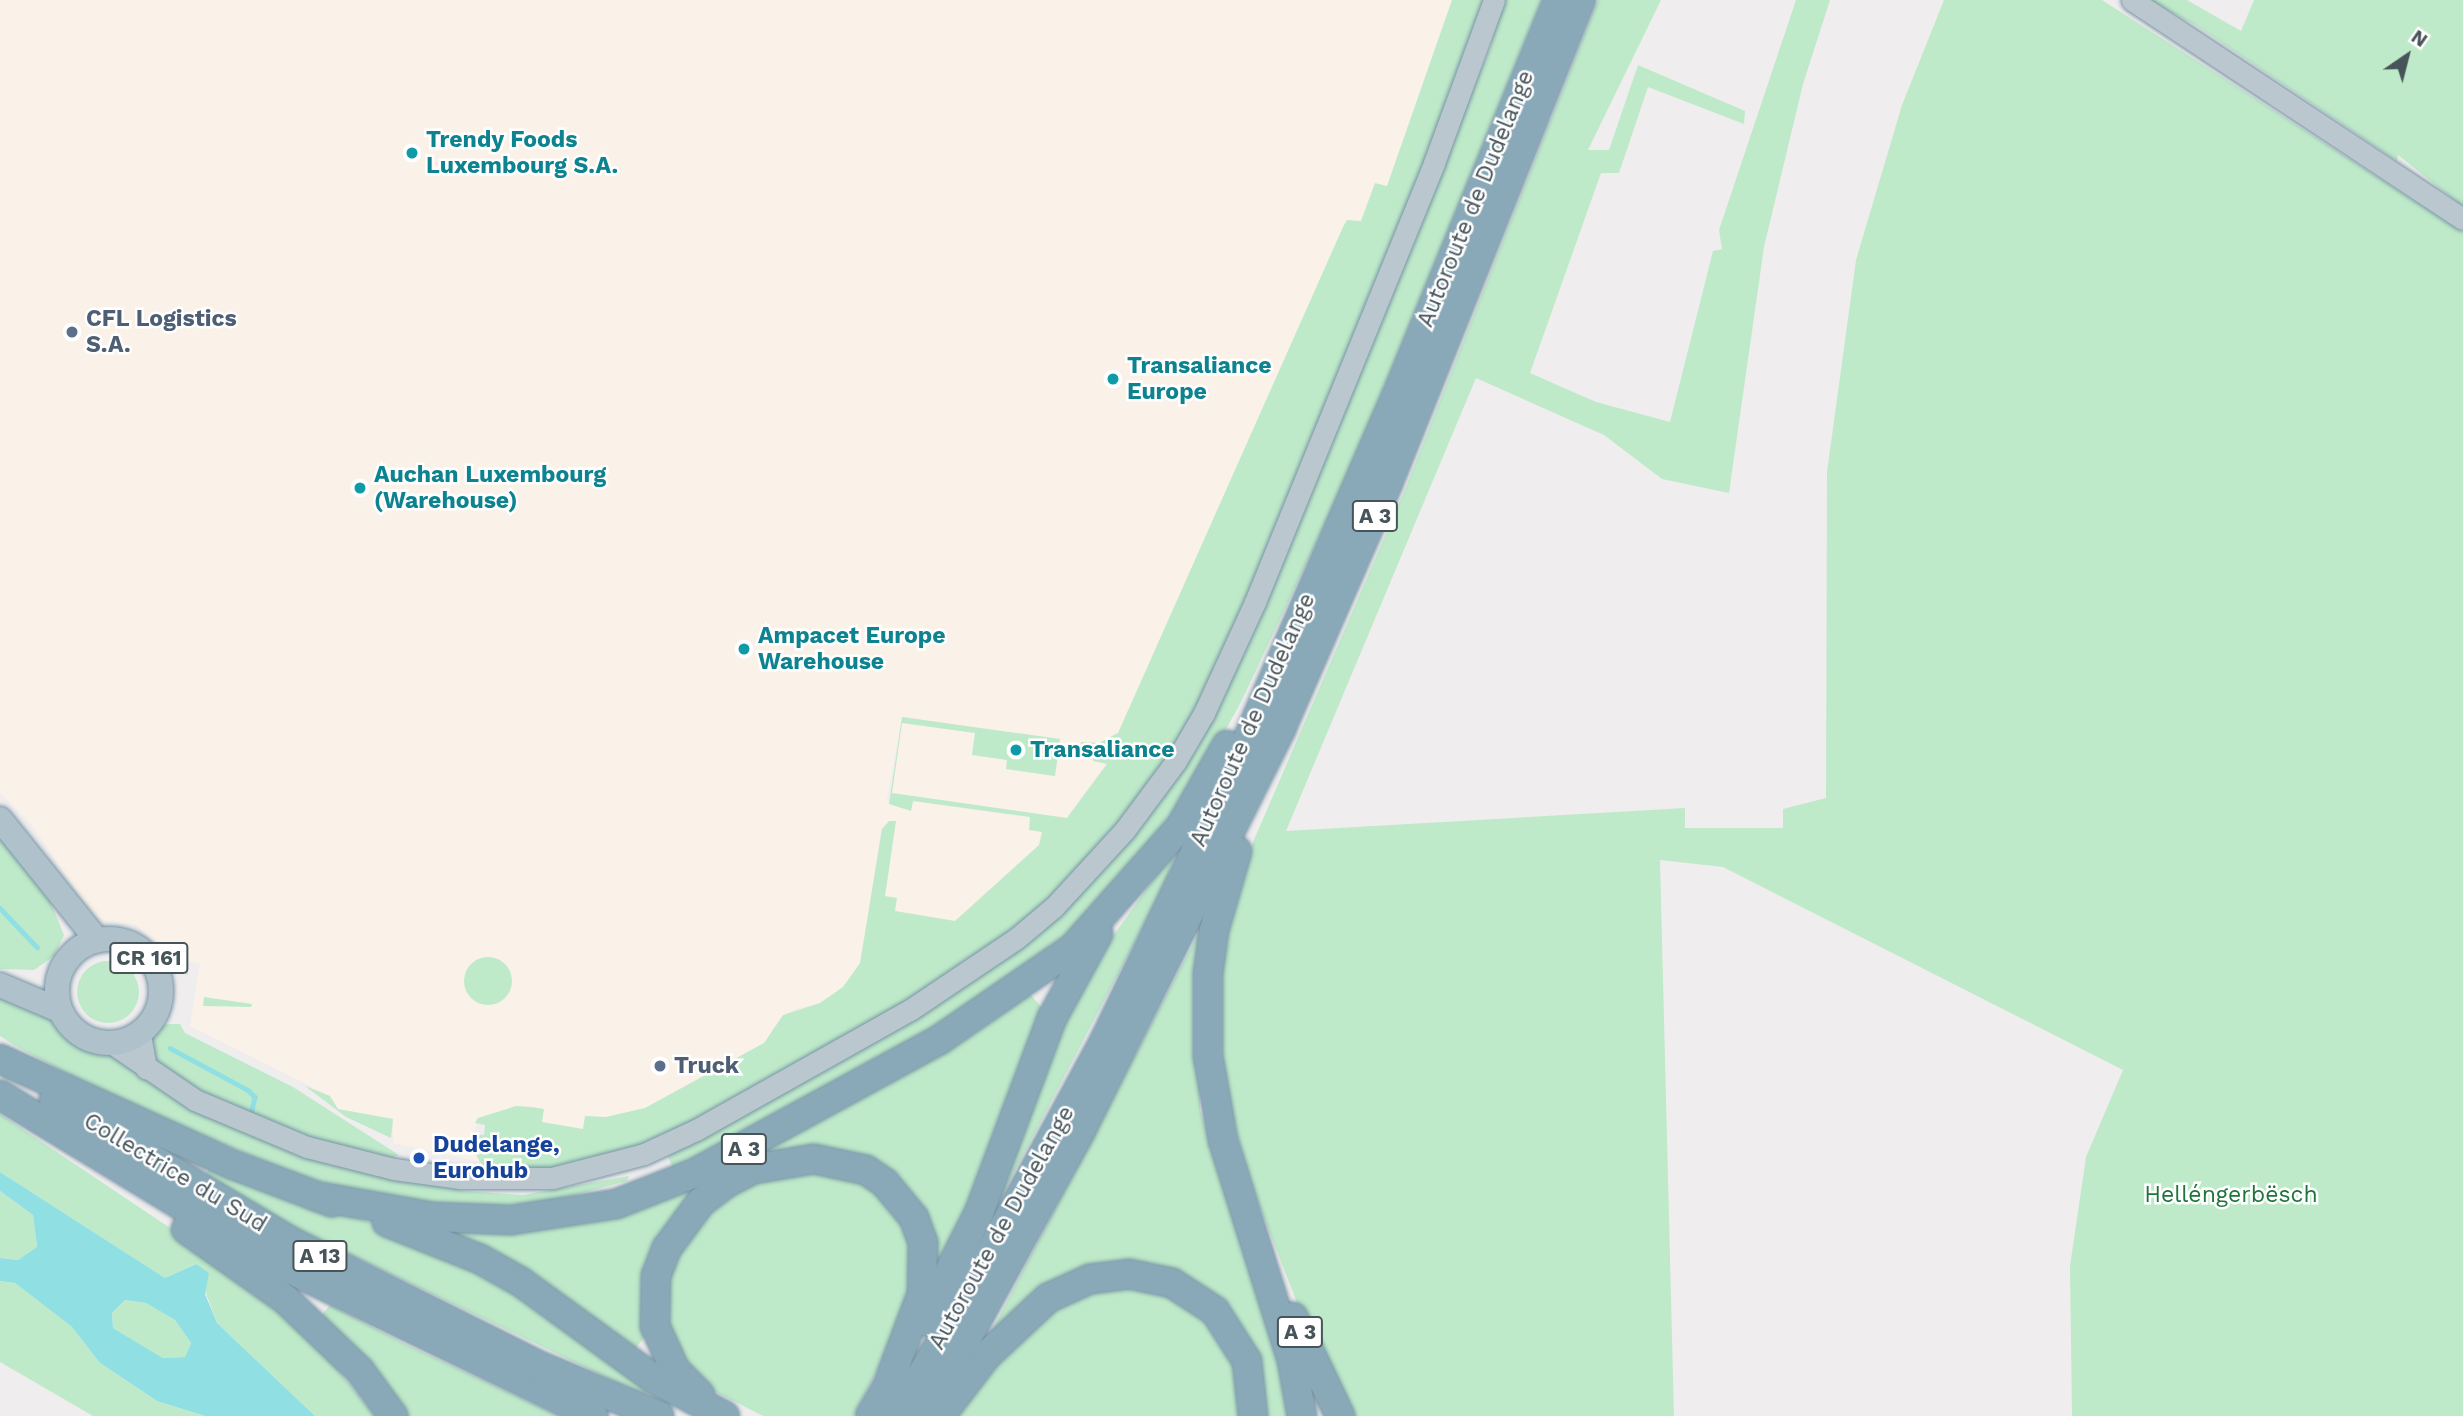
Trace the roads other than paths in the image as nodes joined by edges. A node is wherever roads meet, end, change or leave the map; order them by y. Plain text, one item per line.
1 (1494, 0) edge
2 (1558, 0) edge
3 (1581, 0) edge
4 (2132, 0) edge
5 (2463, 219) edge
6 (1285, 647) junction
7 (1281, 728) junction
8 (0, 819) edge
9 (53, 888) junction
10 (1113, 907) junction
11 (97, 940) junction
12 (64, 965) junction
13 (2, 986) edge
14 (59, 1010) junction
15 (140, 1034) junction
16 (113, 1044) junction
17 (0, 1061) edge
18 (146, 1068) junction
19 (0, 1095) edge
20 (84, 1150) junction
21 (315, 1196) junction
22 (1258, 1248) junction
23 (887, 1387) junction
24 (393, 1416) edge
25 (593, 1416) edge
26 (659, 1416) edge
27 (725, 1416) edge
28 (732, 1416) edge
29 (870, 1416) edge
30 (897, 1416) edge
31 (924, 1416) edge
32 (940, 1416) edge
33 (1253, 1416) edge
34 (1302, 1416) edge
35 (1340, 1416) edge

1 - 18 main road
2 - 6 highway, Autoroute de Dudelange / A 3
3 - 7 highway, Autoroute de Dudelange / A 3
4 - 5 main road
6 - 10 highway, A 3
6 - 30 highway, Autoroute de Dudelange / A 3
7 - 22 highway, A 3
7 - 31 highway, Autoroute de Dudelange / A 3
8 - 9 main road, CR 161
9 - 11 main road, CR 161
9 - 12 main road, CR 161
10 - 21 highway, A 3
10 - 23 highway, A 3
11 - 12 main road, CR 161
11 - 15 main road, CR 161
12 - 13 main road
12 - 14 main road, CR 161
13 - 14 main road
14 - 16 main road
15 - 16 main road
15 - 18 main road
16 - 18 main road
17 - 21 highway, A 3
17 - 26 highway, Collectrice du Sud / A 13
19 - 20 highway, Collectrice du Sud / A 13
20 - 24 highway
20 - 25 highway, Collectrice du Sud / A 13
21 - 27 highway, A 13
22 - 34 highway, A 3
22 - 35 highway, A 3
23 - 28 highway
23 - 29 highway, A 3
32 - 33 highway, A 3

